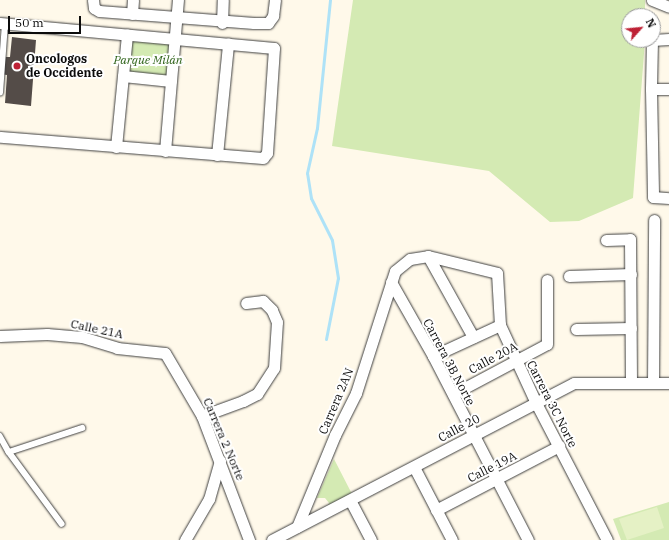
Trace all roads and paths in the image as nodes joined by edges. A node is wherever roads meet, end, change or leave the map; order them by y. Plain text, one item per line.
1 (93, 0) edge
2 (133, 0) edge
3 (178, 0) edge
4 (223, 0) edge
5 (275, 0) edge
6 (652, 0) edge
7 (669, 7) edge
8 (132, 14) junction
9 (176, 18) junction
10 (2, 23) edge
11 (222, 23) junction
12 (127, 34) junction
13 (175, 39) junction
14 (669, 39) edge
15 (228, 44) junction
16 (1, 66) edge
17 (123, 76) junction
18 (171, 81) junction
19 (651, 89) junction
20 (669, 89) edge
21 (0, 93) edge
22 (0, 137) edge
23 (116, 147) junction
24 (165, 151) junction
25 (217, 155) junction
26 (669, 198) edge
27 (654, 220) dead end
28 (606, 240) dead end
29 (428, 256) junction
30 (631, 274) junction
31 (569, 276) dead end
32 (547, 280) dead end
33 (391, 282) junction
34 (246, 303) dead end
35 (500, 325) junction
36 (631, 328) junction
37 (576, 329) dead end
38 (0, 336) edge
39 (472, 337) junction
40 (166, 354) joint
41 (433, 356) junction
42 (516, 360) junction
43 (631, 383) junction
44 (653, 383) junction
45 (669, 383) edge
46 (453, 394) junction
47 (536, 403) junction
48 (202, 416) junction
49 (82, 428) dead end
50 (474, 435) junction
51 (0, 436) edge
52 (560, 446) junction
53 (9, 452) junction
54 (220, 459) junction
55 (414, 467) junction
56 (497, 480) junction
57 (350, 500) junction
58 (436, 510) junction
59 (62, 524) dead end
60 (293, 533) edge
61 (185, 540) edge
62 (250, 540) edge
63 (272, 540) edge
64 (371, 540) edge
65 (452, 540) edge
66 (528, 540) edge
67 (607, 540) edge

1 - 8 street
2 - 8 street
3 - 9 street
4 - 11 street
5 - 11 street
6 - 7 street
8 - 9 street
9 - 11 street
9 - 13 street
10 - 12 street
10 - 16 lane
12 - 13 street
12 - 17 street
13 - 15 street
13 - 18 street
14 - 19 street
15 - 25 street
15 - 25 street
16 - 21 lane
17 - 18 street
17 - 23 street
18 - 24 street
19 - 20 street
19 - 26 street
22 - 23 street
23 - 24 street
24 - 25 street
27 - 44 street
28 - 30 street
29 - 33 street, Carrera 2AN
29 - 35 street, Carrera 3C Norte
29 - 39 street
30 - 31 street
30 - 36 street
32 - 42 street, Calle 20A
33 - 41 street, Carrera 3B Norte
33 - 60 street, Carrera 2AN
34 - 48 street
35 - 39 street
35 - 42 street, Carrera 3C Norte
36 - 37 street
36 - 43 street
38 - 40 street, Calle 21A
39 - 41 street
40 - 48 street, Carrera 2 Norte
41 - 46 street, Carrera 3B Norte
42 - 46 street, Calle 20A
42 - 47 street, Carrera 3C Norte
43 - 44 street, Calle 20
43 - 47 street, Calle 20
44 - 45 street, Calle 20
46 - 50 street, Carrera 3B Norte
47 - 50 street, Calle 20
47 - 52 street, Carrera 3C Norte
48 - 54 street, Carrera 2 Norte
49 - 53 lane
50 - 55 street, Calle 20
50 - 56 street, Carrera 3B Norte
51 - 53 lane
52 - 56 street, Calle 19A
52 - 67 street, Carrera 3C Norte
53 - 59 lane
54 - 61 street
54 - 62 street, Carrera 2 Norte
55 - 57 street, Calle 20
55 - 58 street
56 - 58 street, Calle 19A
56 - 66 street, Carrera 3B Norte
57 - 60 street, Calle 20
57 - 64 street
58 - 65 street
60 - 63 street, Calle 20

